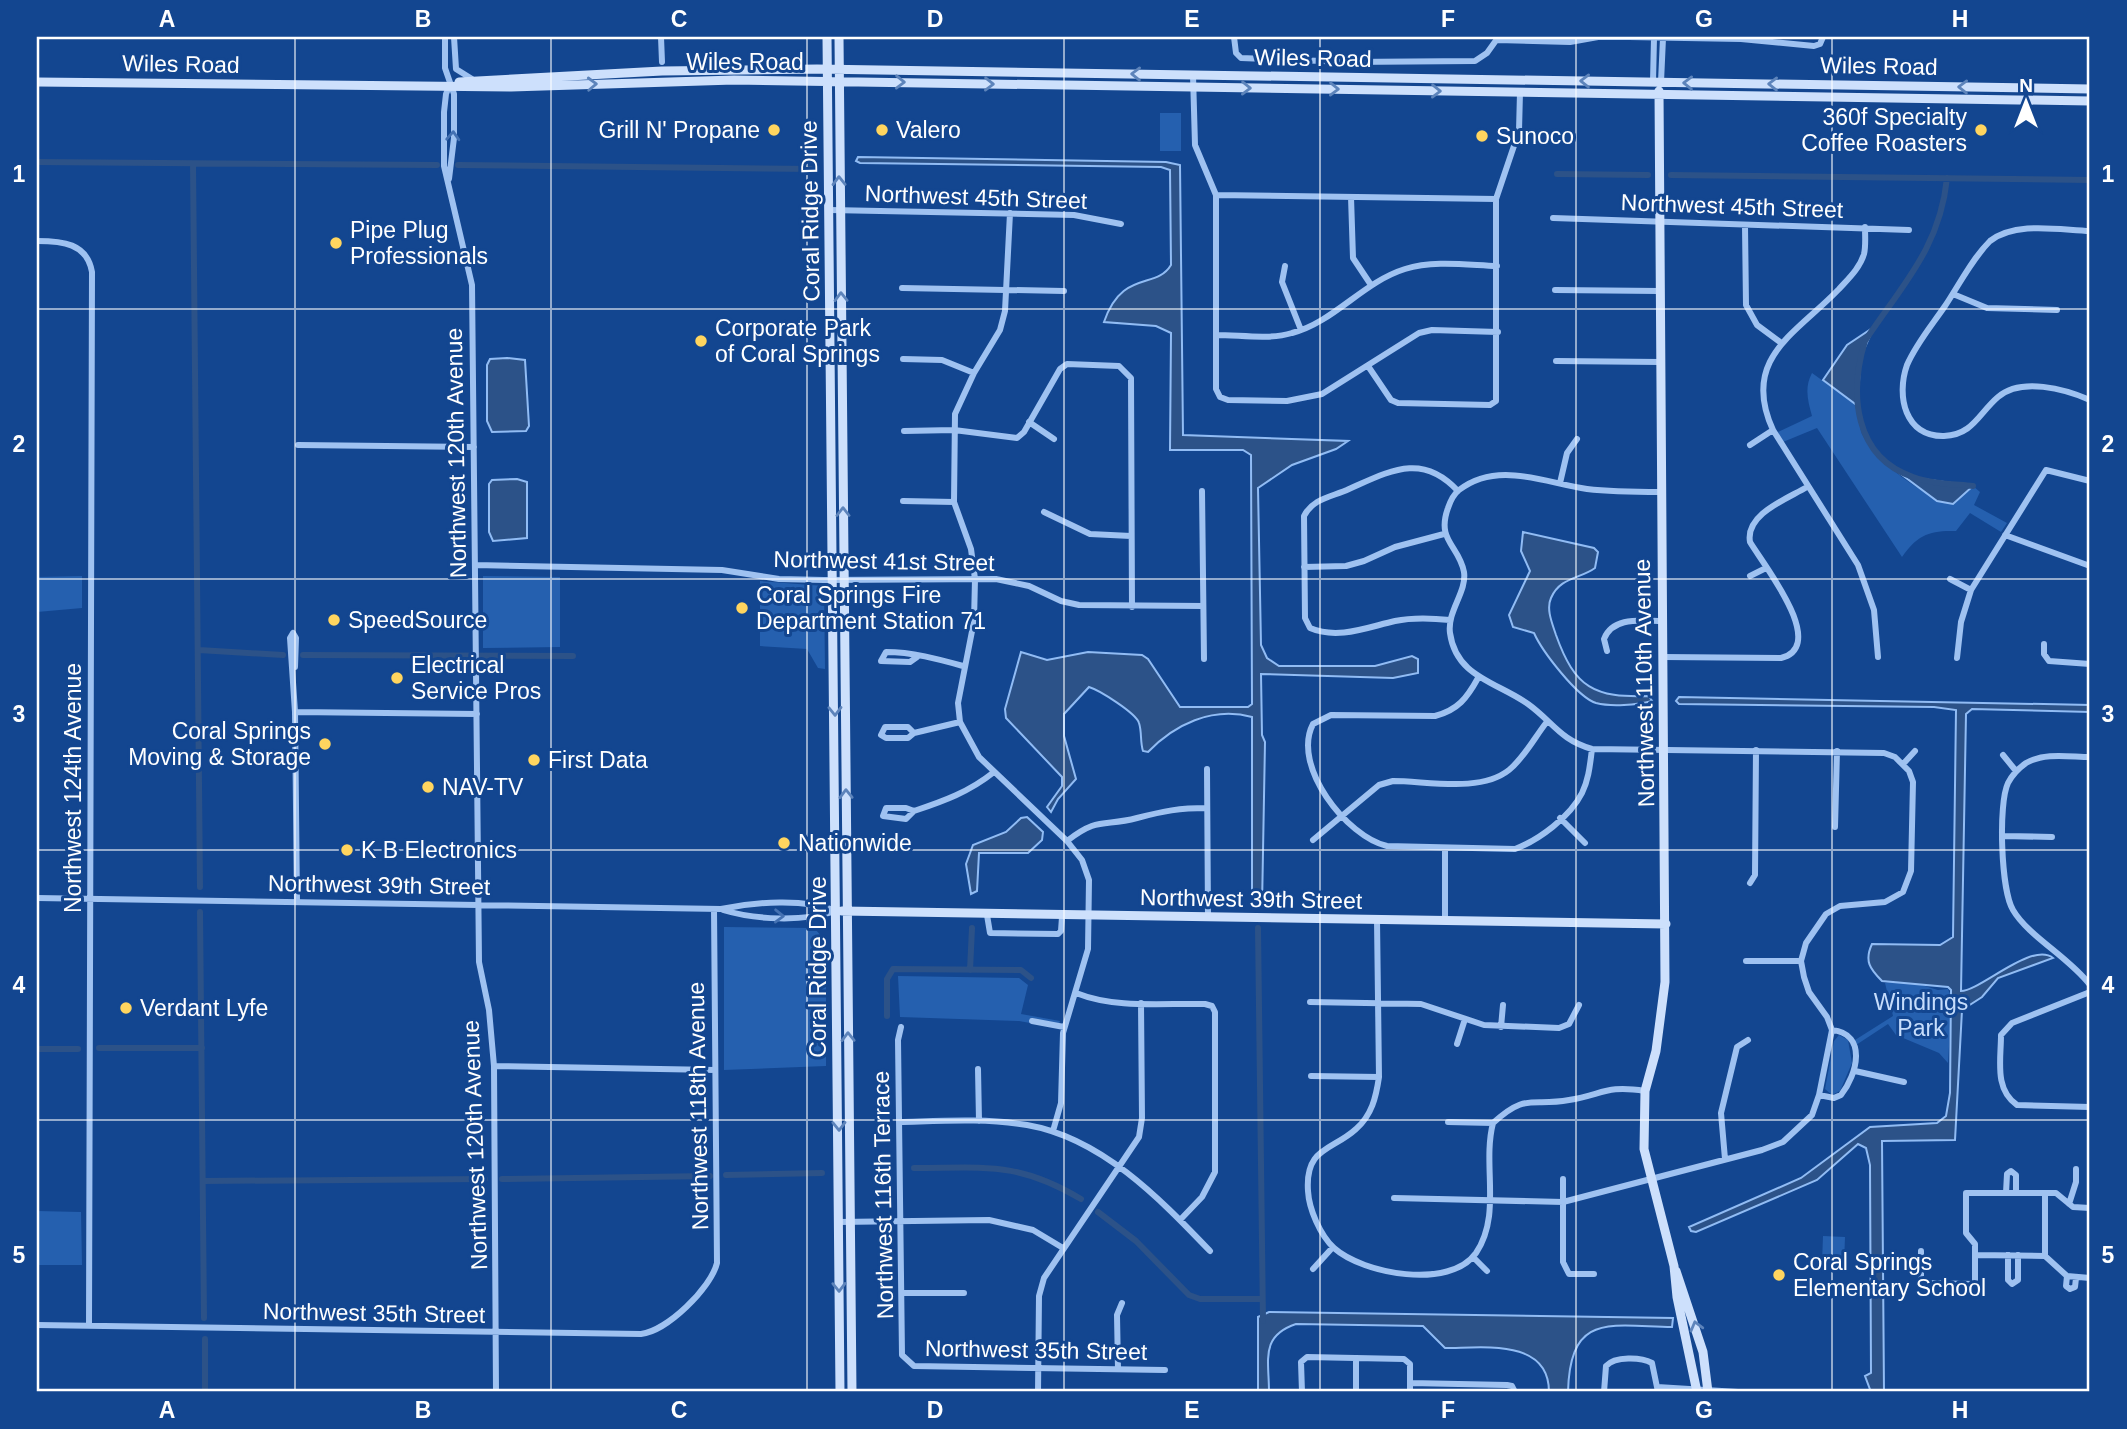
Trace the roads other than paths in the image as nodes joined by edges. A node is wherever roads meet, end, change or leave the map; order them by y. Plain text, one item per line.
1 (445, 37) edge
2 (661, 37) edge
3 (827, 37) edge
4 (838, 37) edge
5 (1234, 37) edge
6 (1629, 37) edge
7 (1823, 37) edge
8 (455, 38) edge
9 (1497, 38) edge
10 (1586, 38) edge
11 (1654, 38) edge
12 (1663, 38) edge
13 (1685, 38) edge
14 (1554, 39) edge
15 (1774, 39) edge
16 (662, 62) dead end
17 (827, 69) junction
18 (839, 69) junction
19 (1193, 75) junction
20 (473, 80) junction
21 (1535, 80) junction
22 (828, 81) junction
23 (37, 82) edge
24 (839, 82) junction
25 (1657, 82) junction
26 (451, 84) junction
27 (1193, 87) junction
28 (2090, 89) edge
29 (1520, 92) junction
30 (1658, 94) junction
31 (2090, 101) edge
32 (448, 187) junction
33 (1216, 195) junction
34 (1351, 197) junction
35 (1496, 199) junction
36 (835, 210) junction
37 (1010, 213) junction
38 (1553, 219) dead end
39 (1659, 220) junction
40 (1121, 224) dead end
41 (1745, 226) junction
42 (1865, 227) junction
43 (1909, 230) dead end
44 (2090, 231) edge
45 (37, 241) edge
46 (1285, 266) dead end
47 (1497, 266) junction
48 (1371, 285) junction
49 (902, 288) dead end
50 (1007, 289) junction
51 (1555, 290) dead end
52 (1064, 291) dead end
53 (1659, 291) junction
54 (1953, 294) junction
55 (2057, 310) dead end
56 (1301, 330) junction
57 (1498, 332) junction
58 (1216, 335) junction
59 (1780, 342) junction
60 (902, 359) dead end
61 (1556, 361) dead end
62 (1660, 362) junction
63 (1368, 366) junction
64 (974, 373) junction
65 (2090, 400) edge
66 (1029, 422) junction
67 (904, 430) dead end
68 (954, 430) junction
69 (1773, 430) junction
70 (1054, 439) dead end
71 (1577, 439) dead end
72 (298, 445) dead end
73 (1750, 445) dead end
74 (474, 447) junction
75 (2090, 481) edge
76 (1560, 483) junction
77 (1807, 486) junction
78 (1202, 491) dead end
79 (1458, 491) junction
80 (1661, 492) junction
81 (903, 500) dead end
82 (954, 502) junction
83 (1044, 512) dead end
84 (1444, 534) junction
85 (2005, 535) junction
86 (1131, 536) junction
87 (475, 565) junction
88 (1304, 566) junction
89 (2090, 566) edge
90 (1766, 568) junction
91 (1749, 576) dead end
92 (975, 579) junction
93 (1950, 579) dead end
94 (838, 580) junction
95 (1971, 590) junction
96 (1203, 606) junction
97 (1132, 607) junction
98 (1450, 620) junction
99 (1662, 621) junction
100 (2043, 644) dead end
101 (1607, 652) dead end
102 (917, 657) junction
103 (1663, 657) junction
104 (1878, 657) dead end
105 (1957, 658) dead end
106 (1204, 659) dead end
107 (2090, 664) edge
108 (963, 666) junction
109 (293, 672) junction
110 (1478, 678) junction
111 (295, 712) junction
112 (477, 714) junction
113 (960, 722) junction
114 (1546, 723) junction
115 (914, 733) junction
116 (1664, 748) junction
117 (1592, 749) junction
118 (1756, 750) junction
119 (1837, 751) junction
120 (1915, 751) dead end
121 (2003, 755) dead end
122 (2090, 757) edge
123 (1904, 763) junction
124 (1207, 769) dead end
125 (2016, 771) junction
126 (994, 772) junction
127 (1207, 808) junction
128 (914, 811) dead end
129 (1343, 814) junction
130 (1560, 818) junction
131 (1835, 827) dead end
132 (2004, 836) junction
133 (2052, 837) dead end
134 (1067, 841) junction
135 (1312, 841) dead end
136 (1585, 844) dead end
137 (1445, 848) junction
138 (1750, 883) dead end
139 (37, 898) edge
140 (90, 899) junction
141 (297, 902) junction
142 (478, 905) junction
143 (718, 909) junction
144 (836, 911) junction
145 (847, 911) junction
146 (986, 915) junction
147 (1062, 917) junction
148 (1089, 917) junction
149 (1208, 917) junction
150 (1377, 919) junction
151 (1445, 920) junction
152 (1666, 924) junction
153 (1746, 961) dead end
154 (1801, 961) junction
155 (2090, 985) edge
156 (2090, 992) edge
157 (1076, 993) junction
158 (1310, 1002) dead end
159 (1141, 1003) junction
160 (1378, 1004) junction
161 (1503, 1005) dead end
162 (1579, 1005) dead end
163 (1465, 1019) junction
164 (1032, 1021) dead end
165 (901, 1027) dead end
166 (1064, 1027) junction
167 (1501, 1027) junction
168 (1832, 1030) junction
169 (1748, 1040) dead end
170 (1457, 1044) dead end
171 (494, 1066) junction
172 (978, 1069) dead end
173 (715, 1070) junction
174 (1855, 1070) junction
175 (838, 1075) junction
176 (1311, 1076) dead end
177 (1379, 1077) junction
178 (1904, 1082) dead end
179 (1645, 1091) junction
180 (849, 1095) junction
181 (1819, 1095) junction
182 (2090, 1107) edge
183 (979, 1121) junction
184 (899, 1122) junction
185 (1448, 1122) dead end
186 (1493, 1123) junction
187 (1053, 1131) junction
188 (1311, 1145) dead end
189 (1318, 1152) junction
190 (1725, 1159) junction
191 (1119, 1168) junction
192 (2076, 1169) dead end
193 (1563, 1178) dead end
194 (1651, 1179) junction
195 (2006, 1193) junction
196 (2016, 1193) junction
197 (2045, 1193) junction
198 (1394, 1198) dead end
199 (1490, 1201) junction
200 (1563, 1202) junction
201 (2069, 1204) junction
202 (2090, 1208) edge
203 (1180, 1220) junction
204 (838, 1222) junction
205 (850, 1222) junction
206 (901, 1222) junction
207 (1333, 1247) junction
208 (1063, 1248) junction
209 (1210, 1251) dead end
210 (1921, 1251) dead end
211 (1975, 1255) junction
212 (2008, 1255) junction
213 (2018, 1255) junction
214 (2045, 1256) junction
215 (1473, 1257) junction
216 (1674, 1266) junction
217 (1312, 1269) dead end
218 (1487, 1271) dead end
219 (1594, 1273) dead end
220 (2067, 1276) junction
221 (2076, 1278) junction
222 (2090, 1278) edge
223 (902, 1293) junction
224 (964, 1293) dead end
225 (697, 1294) joint
226 (1122, 1303) dead end
227 (37, 1325) edge
228 (89, 1326) junction
229 (497, 1333) junction
230 (1356, 1358) junction
231 (907, 1363) joint
232 (1039, 1368) junction
233 (1118, 1369) junction
234 (1165, 1370) dead end
235 (1410, 1383) junction
236 (1513, 1389) edge
237 (1657, 1390) edge
238 (1697, 1390) edge
239 (1708, 1391) edge
240 (496, 1392) edge
241 (840, 1392) edge
242 (852, 1392) edge
243 (1038, 1392) edge
244 (1302, 1392) edge
245 (1356, 1392) edge
246 (1410, 1392) edge
247 (1604, 1392) edge
248 (1738, 1392) edge

1 - 26 street
2 - 16 street
3 - 17 main road, Coral Ridge Drive
4 - 18 main road, Coral Ridge Drive
5 - 9 street
6 - 10 street
6 - 11 street
7 - 15 street
8 - 20 street
9 - 14 street
10 - 14 street
11 - 12 street
11 - 25 street
12 - 13 street
12 - 25 street
13 - 15 street
17 - 18 main road, Wiles Road
17 - 20 main road, Wiles Road
17 - 22 main road, Coral Ridge Drive
19 -> 18 main road, Wiles Road
18 - 24 main road, Coral Ridge Drive
19 - 21 main road, Wiles Road
19 - 27 street
20 - 26 main road, Wiles Road
25 -> 21 main road, Wiles Road
21 - 29 main road
22 - 24 main road, Wiles Road
26 -> 22 main road, Wiles Road
22 - 36 main road, Coral Ridge Drive
23 - 26 main road, Wiles Road
24 -> 27 main road, Wiles Road
36 -> 24 main road, Coral Ridge Drive
28 -> 25 main road, Wiles Road
25 - 30 main road, Northwest 110th Avenue
32 -> 26 street, Northwest 120th Avenue
26 - 32 street, Northwest 120th Avenue
27 -> 29 main road, Wiles Road
27 - 33 street
29 - 30 main road, Wiles Road
29 - 35 street
30 - 31 main road, Wiles Road
30 - 39 main road, Northwest 110th Avenue
32 - 74 street, Northwest 120th Avenue
33 - 34 street
33 - 58 street
34 - 35 street
34 - 48 street
35 - 47 street
36 - 37 street, Northwest 45th Street
36 - 94 main road, Coral Ridge Drive
37 - 40 street, Northwest 45th Street
37 - 50 street
38 - 39 street, Northwest 45th Street
39 - 41 street, Northwest 45th Street
39 - 53 main road, Northwest 110th Avenue
41 - 42 street, Northwest 45th Street
41 - 59 street
42 - 43 street, Northwest 45th Street
42 - 59 street
44 - 54 street
45 - 140 street, Northwest 124th Avenue
46 - 56 street
47 - 48 street
47 - 57 street
48 - 56 street
49 - 50 street
50 - 52 street
50 - 64 street
51 - 53 street
53 - 62 main road, Northwest 110th Avenue
54 - 55 street
54 - 65 street
56 - 58 street
57 - 63 street
57 - 63 street
58 - 63 street
59 - 69 street
60 - 64 street
61 - 62 street
62 - 80 main road, Northwest 110th Avenue
64 - 68 street
66 - 68 street
66 - 70 street
66 - 86 street
67 - 68 street
68 - 82 street
69 - 73 street
69 - 77 street
71 - 76 street
72 - 74 street
74 - 87 street, Northwest 120th Avenue
75 - 85 street
76 - 79 street
76 - 80 street
77 - 90 street
77 - 104 street
78 - 96 street
79 - 84 street
79 - 88 street
80 - 99 main road, Northwest 110th Avenue
81 - 82 street
82 - 92 street
83 - 86 street
84 - 88 street
84 - 98 street
85 - 89 street
85 - 95 street
86 - 97 street
87 - 94 street, Northwest 41st Street
87 - 112 street, Northwest 120th Avenue
88 - 98 street
90 - 91 street
90 - 103 street
92 - 94 street, Northwest 41st Street
92 - 97 street, Northwest 41st Street
92 - 108 street
93 - 95 street
94 -> 144 main road, Coral Ridge Drive
145 -> 94 main road, Coral Ridge Drive
95 - 105 street
96 - 97 street, Northwest 41st Street
96 - 106 street
98 - 110 street
99 - 101 street
99 - 103 main road, Northwest 110th Avenue
100 - 107 street
102 - 102 street
102 - 108 street
103 - 116 main road, Northwest 110th Avenue
108 - 113 street
109 - 109 street
109 - 111 street
110 - 114 street
110 - 129 street
111 - 112 street
111 - 141 street
112 - 142 street, Northwest 120th Avenue
113 - 115 street
113 - 126 street
114 - 117 street
114 - 129 street
115 - 115 street
116 - 117 street
116 - 118 street
116 - 152 main road, Northwest 110th Avenue
117 - 130 street
118 - 119 street
118 - 138 street
119 - 123 street
119 - 131 street
120 - 123 street
121 - 125 street
122 - 125 street
123 - 154 street
124 - 127 street
125 - 132 street
126 - 128 street
126 - 134 street
127 - 134 street
127 - 149 street
129 - 135 street
129 - 137 street
130 - 136 street
130 - 137 street
132 - 133 street
132 - 155 street
134 - 148 street
137 - 151 street
139 - 140 street, Northwest 39th Street
140 - 141 street, Northwest 39th Street
140 - 228 street, Northwest 124th Avenue
141 - 142 street, Northwest 39th Street
142 - 143 street, Northwest 39th Street
142 - 171 street, Northwest 120th Avenue
143 - 144 street, Northwest 39th Street
143 -> 144 street, Northwest 39th Street
143 - 173 street, Northwest 118th Avenue
144 - 145 main road, Northwest 39th Street
144 - 175 main road, Coral Ridge Drive
145 - 146 main road, Northwest 39th Street
180 -> 145 main road, Coral Ridge Drive
146 - 147 main road, Northwest 39th Street
146 - 147 street
147 - 148 main road, Northwest 39th Street
148 - 149 main road, Northwest 39th Street
148 - 157 street
149 - 150 main road, Northwest 39th Street
150 - 151 main road, Northwest 39th Street
150 - 160 street
151 - 152 main road, Northwest 39th Street
152 - 179 main road, Northwest 110th Avenue
153 - 154 street
154 - 168 street
156 - 182 street
157 - 159 street
157 - 166 street
158 - 160 street
159 - 191 street
159 - 203 street
160 - 163 street
160 - 177 street
161 - 167 street
162 - 167 street
163 - 167 street
163 - 170 street
164 - 166 street
165 - 184 street, Northwest 116th Terrace
166 - 187 street
168 - 174 street
168 - 181 street
169 - 190 street
171 - 173 street
171 - 229 street, Northwest 120th Avenue
172 - 183 street
173 - 225 street, Northwest 118th Avenue
174 - 178 street
174 - 181 street
175 - 180 main road
175 -> 204 main road, Coral Ridge Drive
176 - 177 street
177 - 189 street
179 - 186 street
179 - 194 main road, Northwest 110th Avenue
180 - 205 main road, Coral Ridge Drive
181 - 190 street
183 - 184 street
183 - 187 street
184 - 206 street, Northwest 116th Terrace
185 - 186 street
186 - 199 street
187 - 191 street
188 - 189 street
189 - 207 street
190 - 194 street
191 - 203 street
191 - 208 street
192 - 201 street
193 - 200 street
194 - 200 street
194 - 216 main road, Northwest 110th Avenue
195 - 196 street
195 - 196 street
195 - 211 street
196 - 197 street
197 - 201 street
197 - 214 street
198 - 199 street
199 - 200 street
199 - 215 street
200 - 219 street
201 - 202 street
203 - 209 street
204 - 205 street
204 -> 241 main road, Coral Ridge Drive
205 - 206 street
205 - 242 main road, Coral Ridge Drive
206 - 208 street
206 - 223 street, Northwest 116th Terrace
207 - 215 street
207 - 217 street
208 - 232 street
210 - 211 street
211 - 212 street
212 - 213 street
212 - 213 street
213 - 214 street
214 - 220 street
215 - 218 street
216 - 238 main road, Northwest 110th Avenue
239 -> 216 main road, Northwest 110th Avenue
220 - 221 street
220 - 221 street
221 - 222 street
223 - 224 street
223 - 231 street, Northwest 116th Terrace
225 - 229 street, Northwest 35th Street
226 - 233 street
227 - 228 street, Northwest 35th Street
228 - 229 street, Northwest 35th Street
229 - 240 street, Northwest 120th Avenue
230 - 235 street
230 - 244 street
230 - 245 street
231 - 232 street, Northwest 35th Street
232 - 233 street, Northwest 35th Street
232 - 243 street
233 - 234 street, Northwest 35th Street
235 - 236 street
235 - 246 street
237 - 238 street
237 - 247 street
238 - 239 street
239 - 248 street

